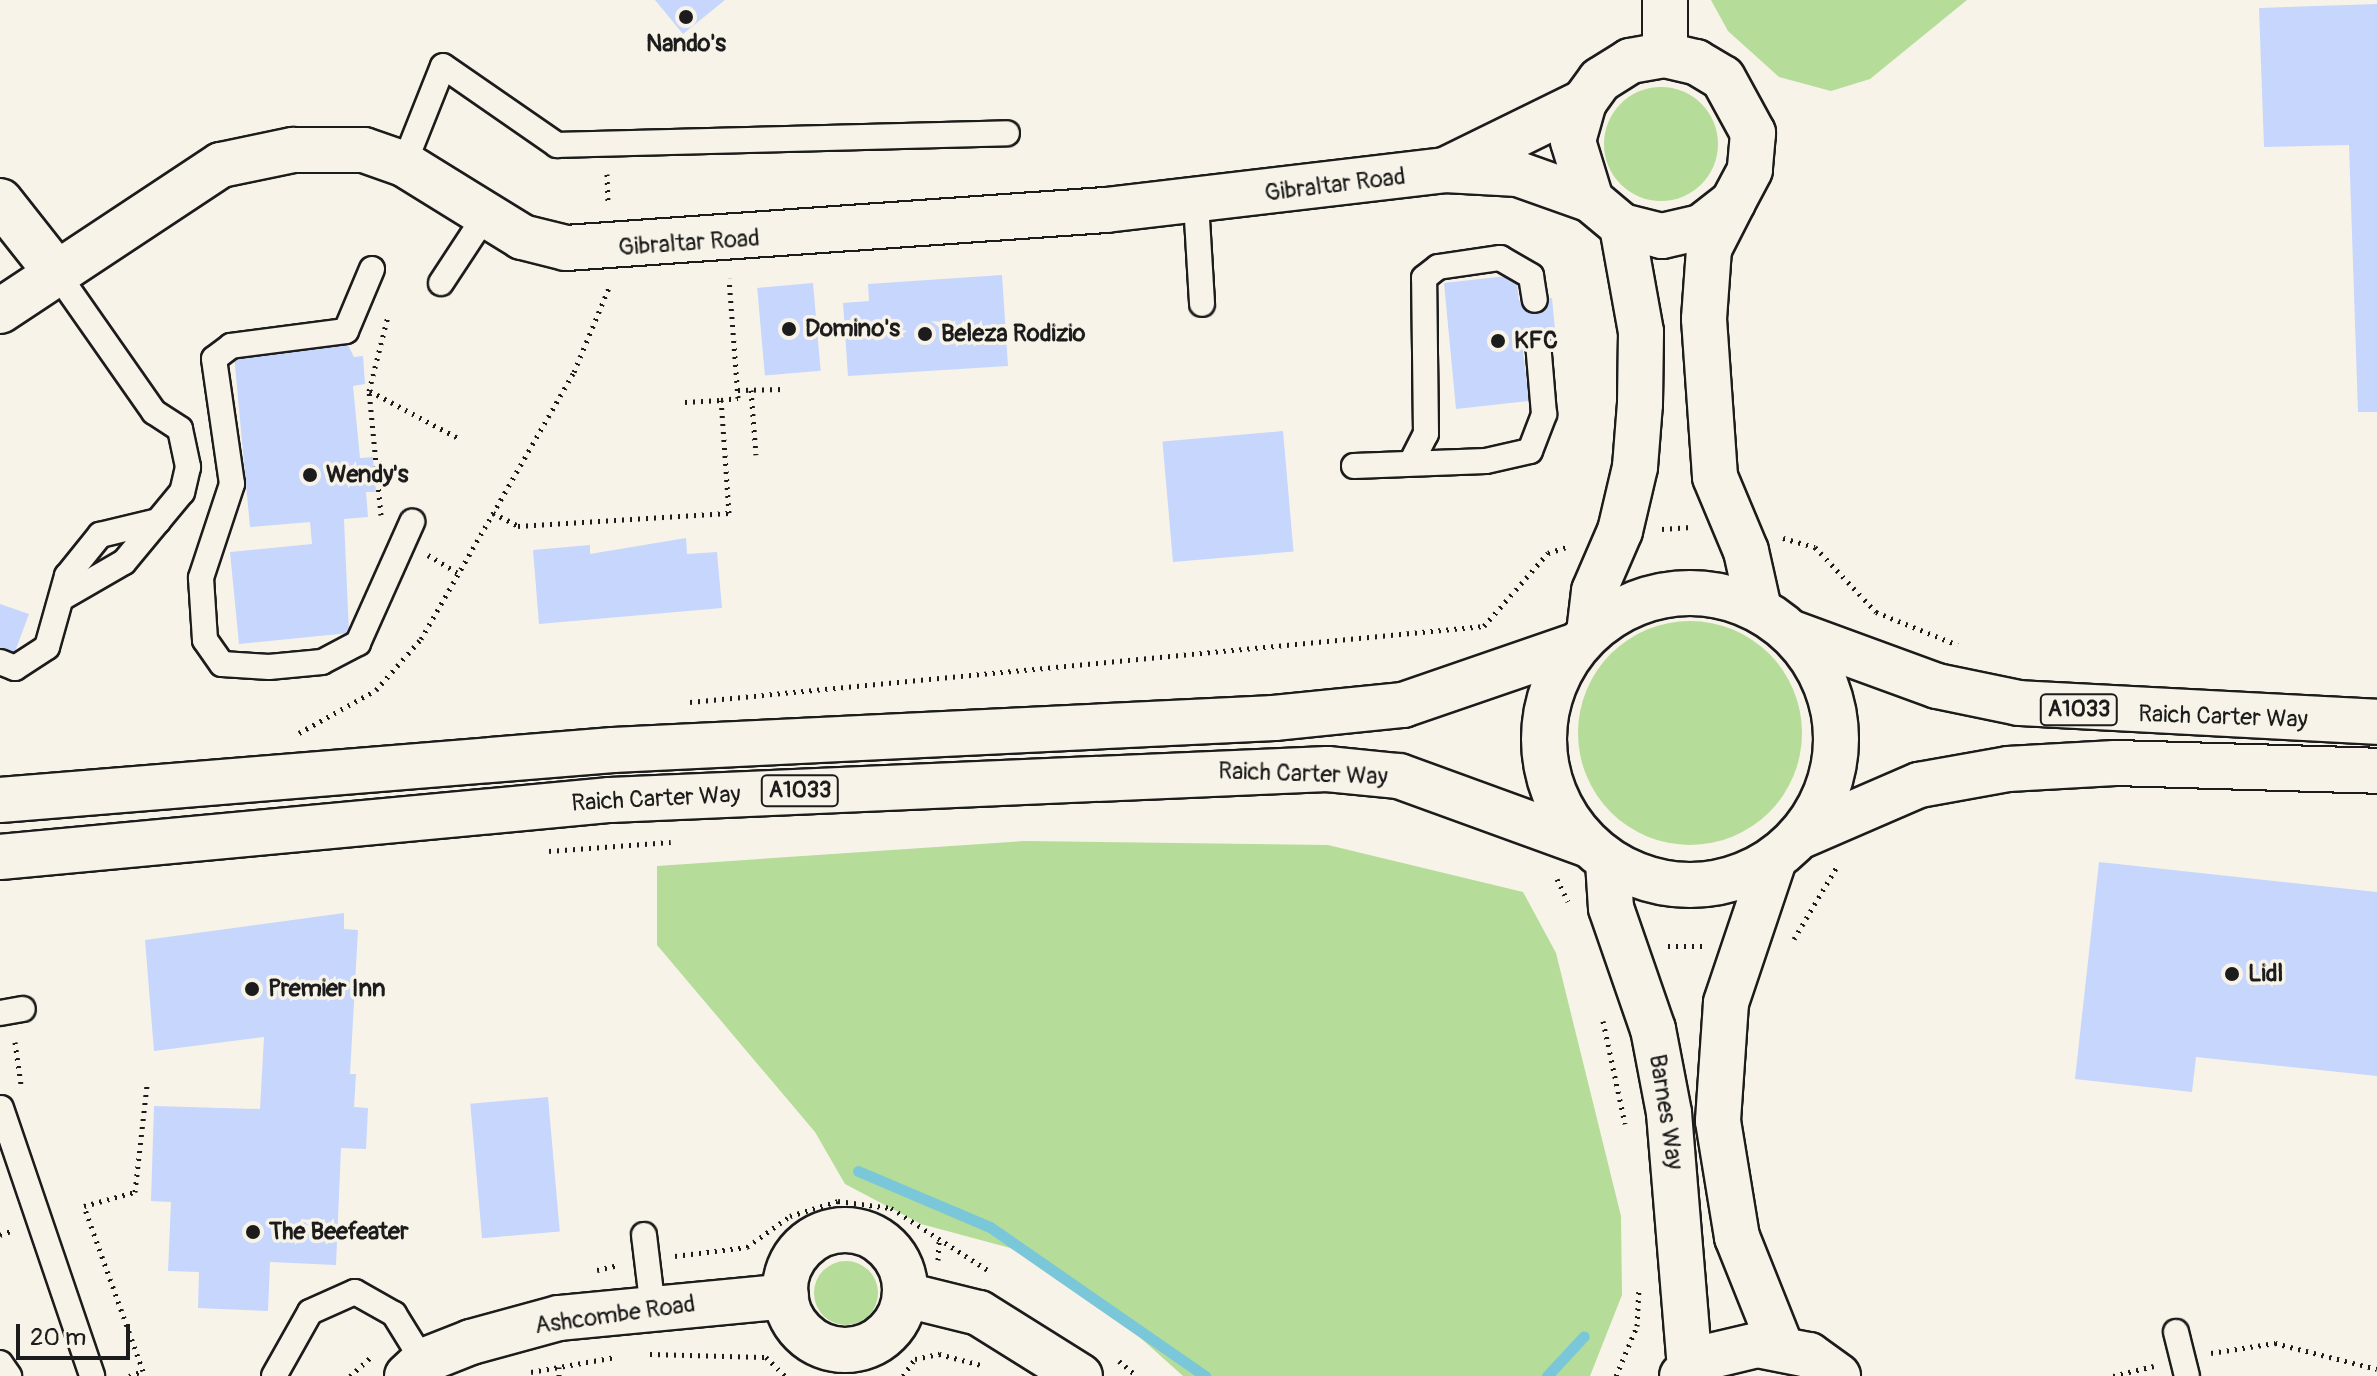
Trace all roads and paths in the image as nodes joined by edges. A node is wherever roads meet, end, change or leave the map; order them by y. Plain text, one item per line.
1 (1665, 0) edge
2 (1665, 55) junction
3 (1584, 102) junction
4 (1007, 133) dead end
5 (605, 144) junction
6 (404, 164) junction
7 (1445, 170) junction
8 (0, 201) edge
9 (1196, 202) junction
10 (1733, 202) junction
11 (1606, 213) junction
12 (485, 216) junction
13 (727, 241) junction
14 (611, 249) junction
15 (372, 269) dead end
16 (56, 272) junction
17 (441, 283) dead end
18 (1535, 300) dead end
19 (1202, 304) dead end
20 (388, 305) dead end
21 (0, 311) edge
22 (1538, 342) dead end
23 (784, 389) dead end
24 (738, 390) junction
25 (751, 390) junction
26 (369, 391) junction
27 (721, 400) junction
28 (685, 402) dead end
29 (460, 439) dead end
30 (756, 455) dead end
31 (1413, 459) junction
32 (1354, 466) dead end
33 (493, 513) junction
34 (158, 521) junction
35 (1735, 525) junction
36 (1620, 531) junction
37 (407, 532) junction
38 (458, 573) junction
39 (65, 596) junction
40 (1775, 621) junction
41 (1583, 639) junction
42 (1970, 650) dead end
43 (0, 662) edge
44 (685, 702) dead end
45 (2377, 722) edge
46 (309, 742) dead end
47 (2377, 771) edge
48 (0, 800) edge
49 (675, 842) dead end
50 (1787, 848) junction
51 (1847, 850) dead end
52 (532, 852) dead end
53 (1598, 854) junction
54 (0, 857) edge
55 (1544, 871) dead end
56 (1574, 918) dead end
57 (1627, 946) junction
58 (1740, 946) junction
59 (11, 1011) edge
60 (1602, 1016) dead end
61 (147, 1085) dead end
62 (22, 1089) dead end
63 (1, 1108) edge
64 (1628, 1135) dead end
65 (644, 1235) dead end
66 (1640, 1273) dead end
67 (906, 1295) junction
68 (786, 1296) junction
69 (653, 1309) junction
70 (2176, 1332) dead end
71 (1781, 1347) junction
72 (643, 1354) dead end
73 (629, 1355) dead end
74 (0, 1363) edge
75 (985, 1366) dead end
76 (559, 1367) junction
77 (415, 1368) edge
78 (2185, 1368) edge
79 (2377, 1369) edge
80 (1686, 1372) edge
81 (518, 1374) dead end
82 (9, 1376) edge
83 (92, 1376) edge
84 (129, 1376) edge
85 (274, 1376) edge
86 (559, 1376) edge
87 (785, 1376) edge
88 (903, 1376) edge
89 (1080, 1376) edge
90 (1616, 1376) edge
91 (1838, 1376) edge
92 (2113, 1376) edge

1 - 2 main road
2 - 3 main road
2 - 10 main road
3 - 7 main road, Gibraltar Road
3 - 11 main road
4 - 5 lane
5 - 6 lane
5 - 14 path
6 - 12 main road, Gibraltar Road
6 - 16 main road, Gibraltar Road
7 - 9 main road, Gibraltar Road
7 - 11 main road, Gibraltar Road
8 - 16 main road
9 - 13 main road, Gibraltar Road
9 - 19 lane
10 - 11 main road
10 - 35 main road
11 - 36 main road
12 - 14 main road, Gibraltar Road
12 - 17 lane
13 - 14 main road, Gibraltar Road
13 - 24 path
14 - 33 path
15 - 37 lane
16 - 21 main road, Gibraltar Road
16 - 34 lane
18 - 31 lane
20 - 26 path
22 - 31 lane
23 - 25 path
24 - 25 path
24 - 27 path
25 - 30 path
26 - 29 path
26 - 37 path
27 - 28 path
27 - 33 path
31 - 32 lane
33 - 38 path
34 - 39 lane
34 - 39 lane
35 - 36 path
35 - 40 main road
35 - 42 path
36 - 41 main road
36 - 44 path
37 - 38 path
38 - 46 path
39 - 43 lane
40 - 41 main road, A1033
40 - 45 main road, Raich Carter Way / A1033
40 - 50 main road, Barnes Way
41 - 48 main road, Raich Carter Way / A1033
41 - 53 main road, A1033
47 - 50 main road, Raich Carter Way / A1033
49 - 52 path
50 - 53 main road, A1033
50 - 58 main road, Barnes Way
51 - 58 path
53 - 54 main road, Raich Carter Way / A1033
53 - 57 main road, Barnes Way
55 - 56 path
57 - 58 path
57 - 80 main road, Barnes Way
58 - 71 main road, Barnes Way
59 - 62 path
60 - 64 path
61 - 84 path
63 - 83 lane
65 - 69 lane
66 - 90 path
67 - 68 main road
67 - 68 main road
67 - 89 main road
68 - 69 main road, Ashcombe Road
69 - 77 main road, Ashcombe Road
70 - 78 lane
71 - 80 main road
71 - 91 main road
72 - 87 path
73 - 76 path
74 - 82 lane
75 - 88 path
76 - 81 path
76 - 86 path
77 - 85 lane
78 - 79 path
78 - 92 path

